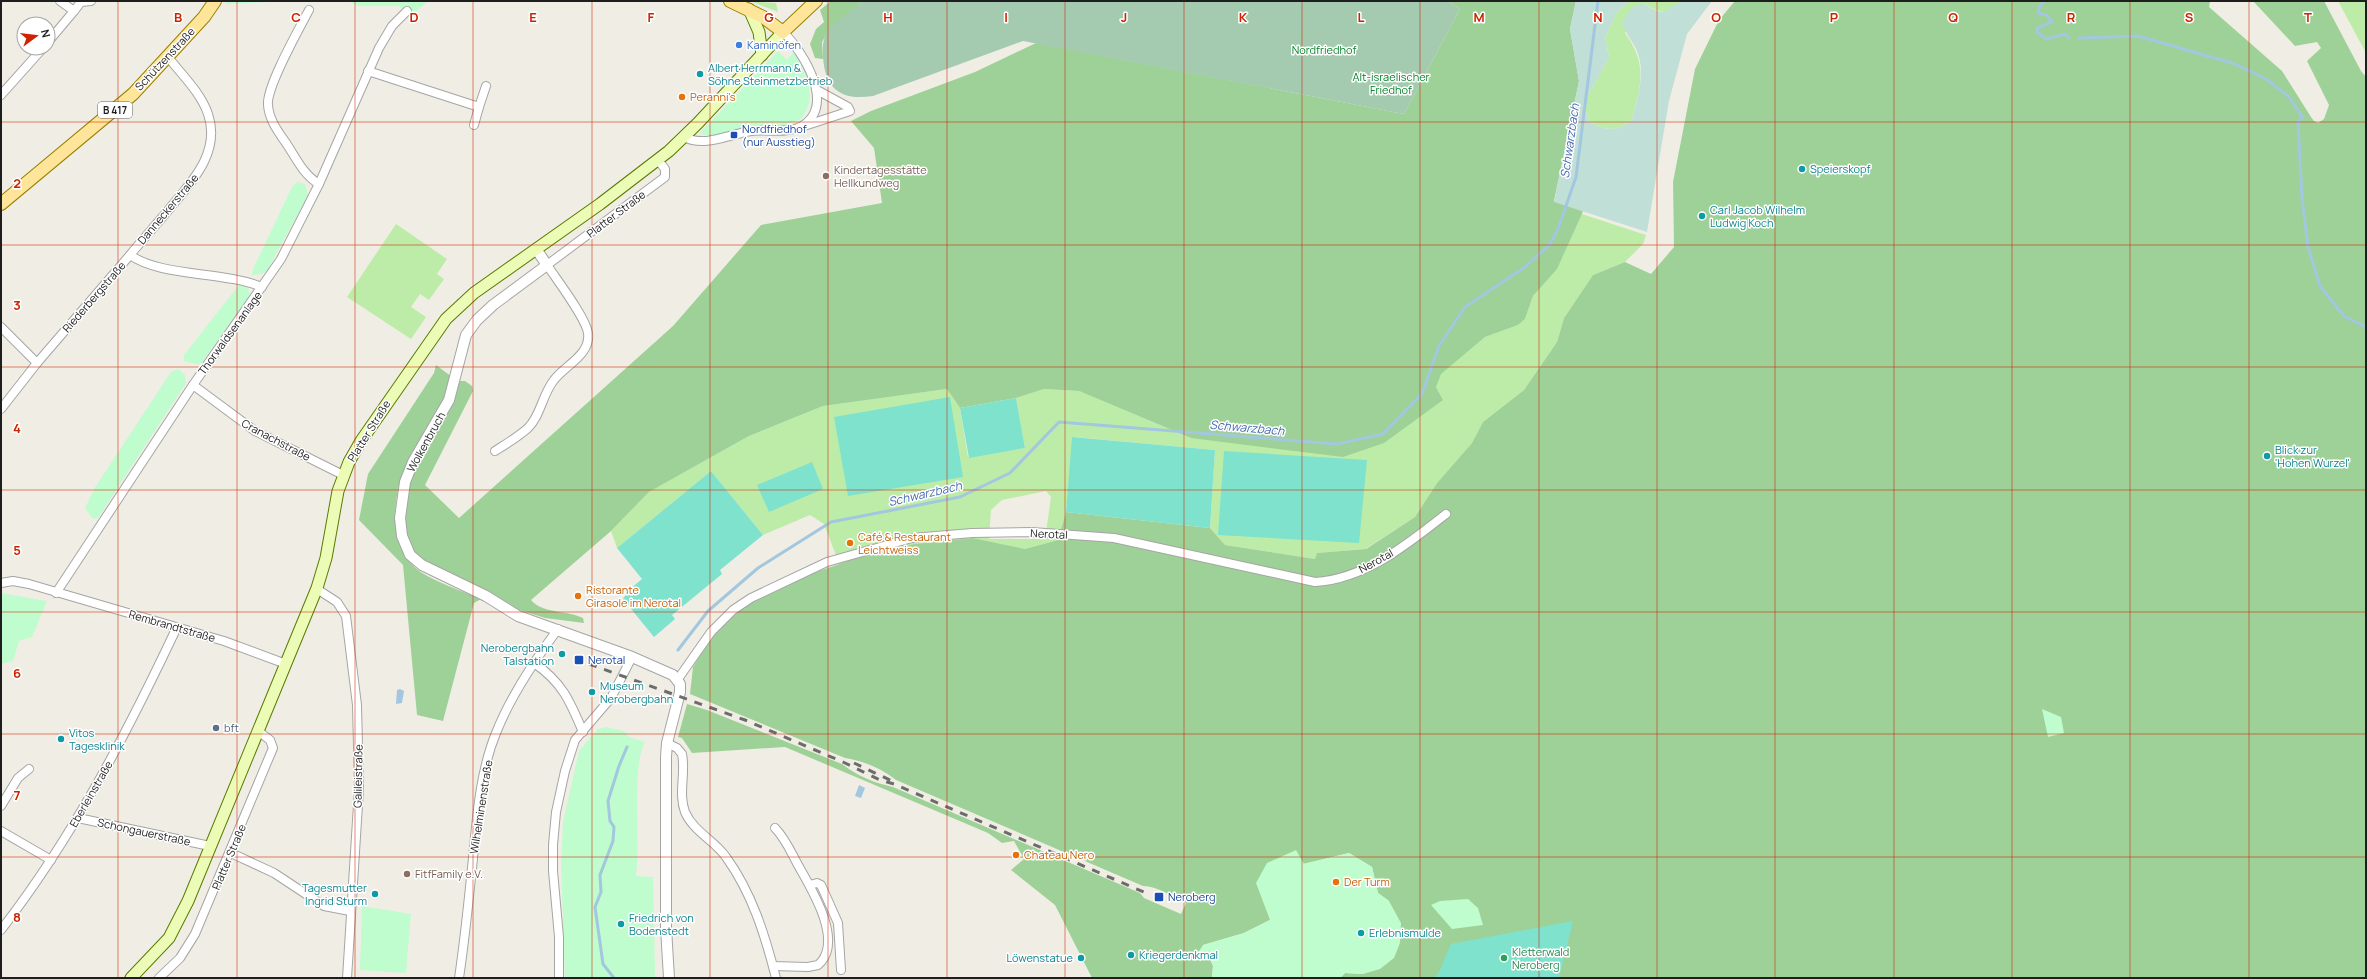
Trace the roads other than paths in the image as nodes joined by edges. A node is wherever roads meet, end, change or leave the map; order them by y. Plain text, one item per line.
1 (60, 1) edge
2 (91, 1) edge
3 (215, 1) edge
4 (730, 1) edge
5 (816, 1) edge
6 (748, 9) junction
7 (309, 10) dead end
8 (74, 11) junction
9 (407, 11) dead end
10 (56, 32) edge
11 (783, 32) junction
12 (36, 56) edge
13 (762, 56) junction
14 (168, 57) junction
15 (368, 71) junction
16 (486, 86) dead end
17 (817, 90) junction
18 (1, 95) edge
19 (479, 107) junction
20 (474, 125) dead end
21 (798, 127) junction
22 (684, 137) junction
23 (658, 160) junction
24 (319, 184) junction
25 (1, 204) edge
26 (536, 249) junction
27 (130, 255) junction
28 (548, 265) junction
29 (262, 287) junction
30 (1, 327) edge
31 (37, 363) junction
32 (192, 385) junction
33 (1, 408) edge
34 (495, 451) dead end
35 (343, 475) junction
36 (1446, 514) dead end
37 (1, 583) edge
38 (317, 589) junction
39 (56, 593) junction
40 (177, 627) junction
41 (558, 629) junction
42 (632, 657) junction
43 (534, 663) junction
44 (286, 664) junction
45 (678, 679) junction
46 (258, 731) junction
47 (583, 732) junction
48 (667, 743) junction
49 (29, 769) dead end
50 (1, 806) edge
51 (78, 818) junction
52 (775, 828) dead end
53 (1, 831) edge
54 (210, 846) junction
55 (231, 852) junction
56 (51, 860) junction
57 (810, 885) junction
58 (350, 912) junction
59 (1, 930) edge
60 (773, 966) junction
61 (841, 970) dead end
62 (131, 978) edge
63 (159, 978) edge
64 (348, 978) edge
65 (458, 978) edge
66 (559, 978) edge
67 (669, 978) edge
68 (776, 978) edge

1 - 8 street
2 - 8 street
3 - 14 main road, Schützenstraße / B 417
4 - 6 main road
5 - 11 main road
6 - 11 main road
6 - 13 main road
7 - 24 street
8 - 10 street
9 - 15 street, Thorwaldsenanlage
11 - 13 main road, Platter Straße
11 - 17 street
12 - 18 street
13 - 22 main road, Platter Straße
14 - 25 main road, Schützenstraße / B 417
14 - 27 street, Danneckerstraße
15 - 19 street
15 - 24 street, Thorwaldsenanlage
16 - 19 street
17 - 21 street
17 - 21 street
19 - 20 street
21 - 22 street
22 - 23 main road, Platter Straße
23 - 26 main road, Platter Straße
23 - 28 street, Platter Straße
24 - 29 street, Thorwaldsenanlage
26 - 28 street
26 - 35 main road, Platter Straße
27 - 29 street, Riederbergstraße
27 - 31 street, Riederbergstraße
28 - 34 street
28 - 41 street, Wolkenbruch
29 - 32 street, Thorwaldsenanlage
30 - 31 street
31 - 33 street, Riederbergstraße
32 - 35 street, Cranachstraße
32 - 39 street, Thorwaldsenanlage
35 - 38 main road, Platter Straße
36 - 45 street, Nerotal
37 - 39 street
38 - 44 main road, Platter Straße
38 - 58 street, Galileistraße
39 - 40 street, Rembrandtstraße
40 - 44 street, Rembrandtstraße
40 - 51 street, Eberleinstraße
41 - 42 street, Wolkenbruch
41 - 43 street, Wilhelminenstraße
42 - 45 street
42 - 47 street
43 - 47 street
43 - 65 street, Wilhelminenstraße
44 - 46 main road, Platter Straße
45 - 48 street
46 - 54 main road, Platter Straße
46 - 55 street, Platter Straße
47 - 66 street
48 - 60 street
48 - 67 street
49 - 50 street
51 - 54 street, Schongauerstraße
51 - 56 street, Eberleinstraße
52 - 57 street
53 - 56 street
54 - 62 main road, Platter Straße
55 - 58 street
55 - 63 street, Platter Straße
56 - 59 street, Eberleinstraße
57 - 60 street
57 - 61 street
58 - 64 street, Galileistraße
60 - 68 street

